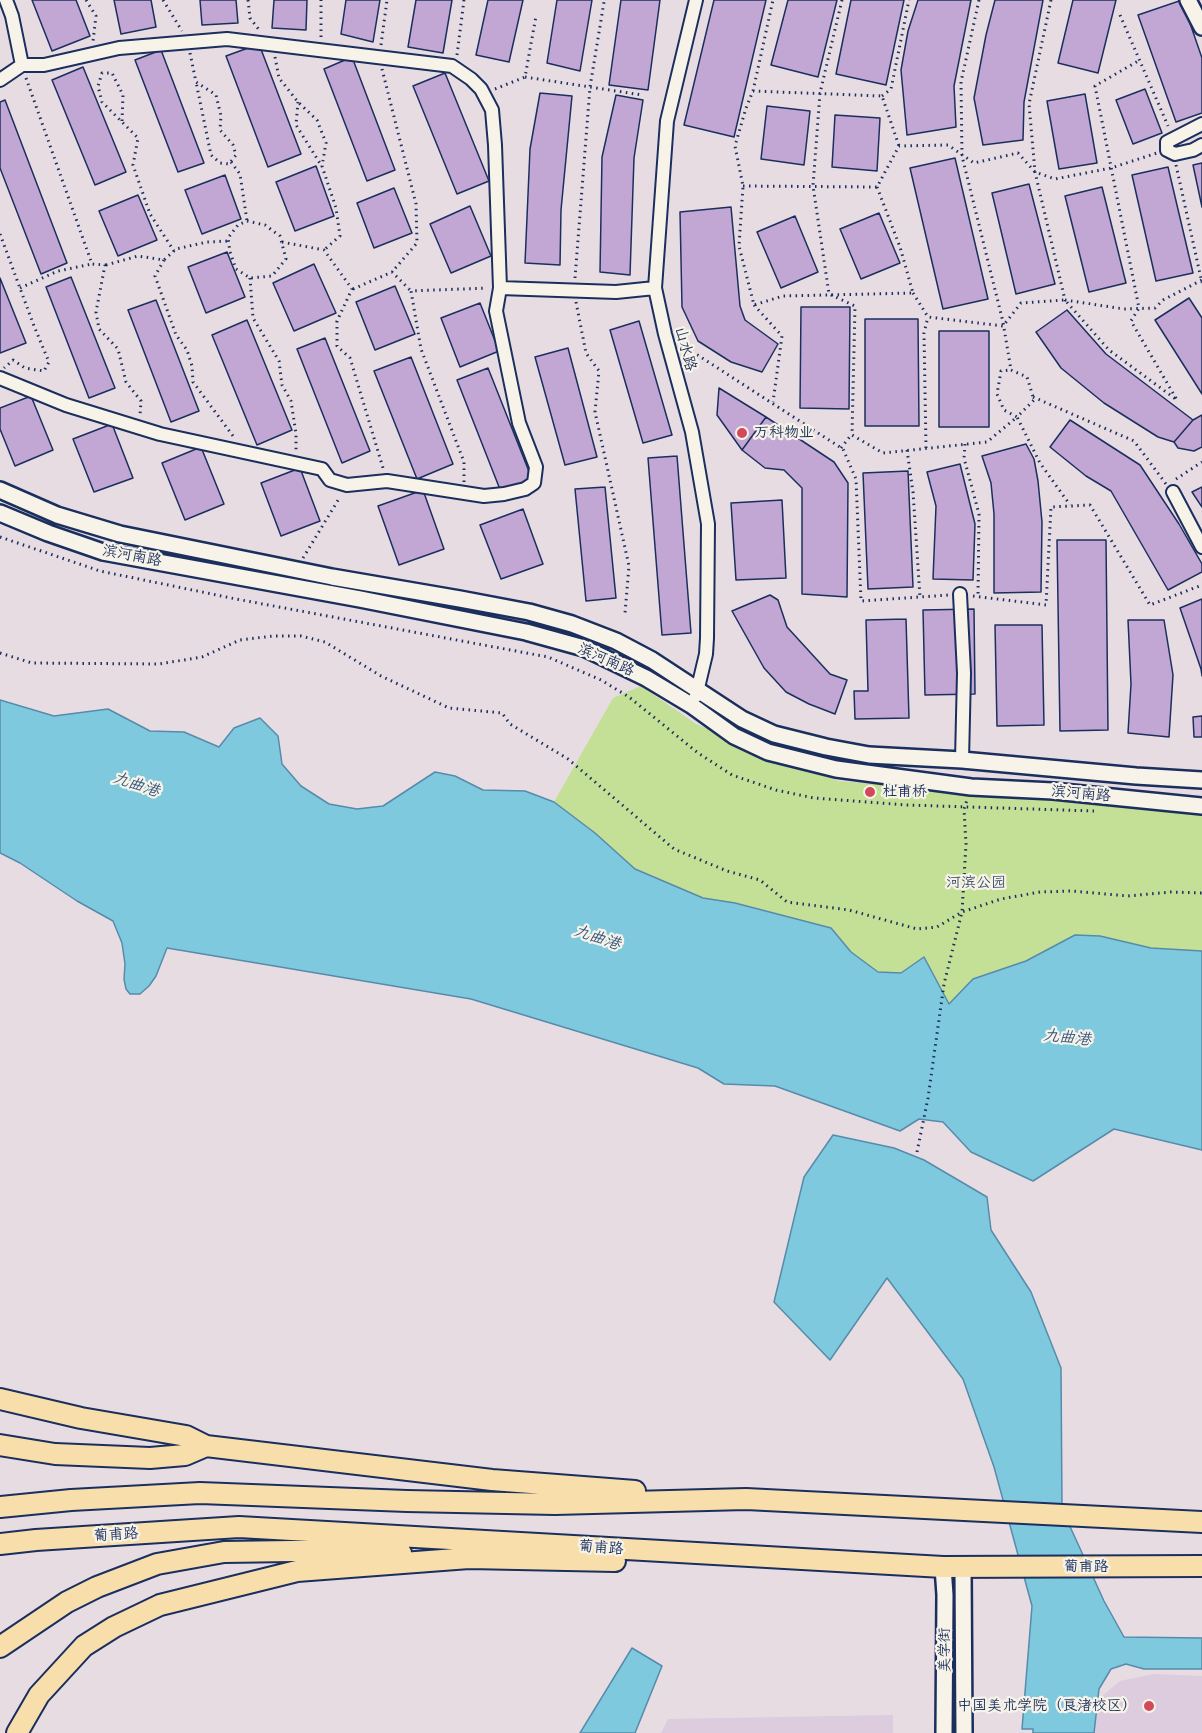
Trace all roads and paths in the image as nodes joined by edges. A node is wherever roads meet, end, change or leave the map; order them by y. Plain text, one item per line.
1 (6, 0) edge
2 (86, 0) edge
3 (163, 0) edge
4 (248, 0) edge
5 (321, 0) edge
6 (387, 0) edge
7 (464, 0) edge
8 (696, 0) edge
9 (773, 0) edge
10 (842, 0) edge
11 (909, 0) edge
12 (980, 0) edge
13 (1051, 0) edge
14 (1188, 0) edge
15 (604, 2) dead end
16 (1120, 15) dead end
17 (536, 16) dead end
18 (1202, 27) edge
19 (262, 33) dead end
20 (188, 42) junction
21 (274, 48) dead end
22 (321, 50) junction
23 (92, 54) junction
24 (379, 57) junction
25 (1140, 60) junction
26 (22, 65) junction
27 (455, 69) junction
28 (102, 73) junction
29 (525, 77) junction
30 (0, 80) edge
31 (196, 82) junction
32 (590, 87) junction
33 (753, 91) junction
34 (820, 93) junction
35 (484, 94) junction
36 (642, 95) dead end
37 (882, 96) junction
38 (298, 102) junction
39 (122, 121) dead end
40 (1202, 124) edge
41 (1202, 145) edge
42 (899, 146) junction
43 (1172, 148) junction
44 (962, 156) junction
45 (231, 162) junction
46 (322, 166) junction
47 (1111, 168) junction
48 (1035, 172) junction
49 (743, 186) junction
50 (813, 186) junction
51 (877, 187) junction
52 (247, 221) junction
53 (0, 234) edge
54 (229, 241) junction
55 (282, 242) junction
56 (324, 250) junction
57 (174, 251) junction
58 (164, 260) junction
59 (92, 264) junction
60 (105, 265) junction
61 (392, 272) junction
62 (250, 278) junction
63 (1202, 281) edge
64 (20, 288) junction
65 (500, 288) junction
66 (655, 288) junction
67 (352, 289) junction
68 (574, 290) junction
69 (411, 291) junction
70 (912, 292) junction
71 (829, 294) junction
72 (1065, 300) junction
73 (754, 304) junction
74 (1139, 308) junction
75 (928, 317) junction
76 (1004, 326) junction
77 (665, 334) junction
78 (1011, 370) junction
79 (0, 371) edge
80 (0, 378) edge
81 (1033, 398) junction
82 (772, 403) junction
83 (1017, 417) junction
84 (139, 427) junction
85 (852, 434) junction
86 (966, 444) junction
87 (842, 448) junction
88 (926, 448) junction
89 (907, 450) junction
90 (244, 452) junction
91 (1202, 462) edge
92 (296, 463) junction
93 (387, 481) junction
94 (347, 485) junction
95 (1170, 488) junction
96 (0, 490) edge
97 (464, 493) junction
98 (1070, 506) junction
99 (0, 513) edge
100 (0, 537) edge
101 (1202, 547) edge
102 (296, 570) junction
103 (1202, 585) edge
104 (960, 594) junction
105 (920, 597) junction
106 (978, 597) junction
107 (626, 613) dead end
108 (0, 653) edge
109 (698, 690) junction
110 (691, 705) junction
111 (962, 760) junction
112 (1202, 780) edge
113 (972, 787) junction
114 (1202, 806) edge
115 (964, 809) junction
116 (1100, 812) dead end
117 (1202, 893) edge
118 (962, 912) junction
119 (917, 1152) dead end
120 (0, 1399) edge
121 (0, 1445) edge
122 (206, 1446) junction
123 (746, 1499) junction
124 (0, 1507) edge
125 (1202, 1522) edge
126 (0, 1544) edge
127 (469, 1558) junction
128 (854, 1563) junction
129 (1202, 1566) edge
130 (943, 1567) junction
131 (963, 1568) junction
132 (0, 1647) edge
133 (17, 1733) edge
134 (944, 1733) edge
135 (964, 1733) edge

1 - 26 street
2 - 23 path
3 - 20 path
4 - 19 path
5 - 22 path
6 - 24 path
7 - 27 path
8 - 66 street, 山水路
9 - 33 path
10 - 34 path
11 - 37 path
12 - 44 path
13 - 48 path
14 - 18 street
15 - 32 path
16 - 25 path
17 - 29 path
20 - 22 street
20 - 23 street
20 - 31 path
21 - 38 path
22 - 24 street
23 - 26 street
23 - 28 path
24 - 27 street
24 - 61 path
25 - 43 path
25 - 47 path
26 - 30 street
26 - 59 path
27 - 35 street
28 - 39 path
28 - 57 path
29 - 32 path
29 - 35 path
31 - 45 path
31 - 45 path
32 - 36 path
32 - 68 path
33 - 34 path
33 - 49 path
34 - 37 path
34 - 50 path
35 - 65 street
37 - 42 path
38 - 46 path
38 - 46 path
40 - 43 street
41 - 43 street
42 - 44 path
42 - 51 path
43 - 47 path
43 - 63 path
44 - 48 path
44 - 76 path
45 - 52 path
46 - 56 path
47 - 48 path
47 - 74 path
48 - 72 path
49 - 50 path
49 - 73 path
50 - 51 path
50 - 71 path
51 - 70 path
52 - 54 path
52 - 55 path
53 - 64 path
54 - 57 path
54 - 62 path
55 - 56 path
55 - 62 path
56 - 67 path
57 - 58 path
58 - 60 path
58 - 90 path
59 - 60 path
59 - 64 path
60 - 84 path
61 - 67 path
61 - 69 path
62 - 92 path
63 - 74 path
64 - 79 path
65 - 68 street
65 - 69 path
65 - 97 street
66 - 68 street
66 - 77 street, 山水路
67 - 93 path
68 - 107 path
69 - 97 path
70 - 71 path
70 - 75 path
71 - 73 path
71 - 85 path
72 - 74 path
72 - 74 path
72 - 76 path
73 - 82 path
75 - 76 path
75 - 88 path
76 - 78 path
77 - 82 path
77 - 109 street, 山水路
78 - 81 path
78 - 83 path
80 - 84 street
81 - 83 path
81 - 95 path
82 - 87 path
83 - 86 path
83 - 98 path
84 - 90 street
85 - 87 path
85 - 89 path
86 - 88 path
86 - 106 path
87 - 105 path
88 - 89 path
89 - 105 path
90 - 92 street
91 - 95 path
92 - 94 street
93 - 94 street
93 - 97 street
94 - 102 path
95 - 101 street
96 - 102 street
98 - 103 path
98 - 106 path
99 - 110 street, 滨河南路
100 - 115 path
102 - 109 street
104 - 105 path
104 - 106 path
104 - 111 street
108 - 118 path
109 - 110 street, 山水路
109 - 111 street
110 - 113 street, 滨河南路
111 - 112 street
113 - 114 street, 滨河南路
113 - 115 path
115 - 116 path
115 - 118 path
117 - 118 path
118 - 119 path
120 - 122 main road
121 - 122 main road
122 - 123 main road
123 - 124 main road
123 - 125 main road
126 - 128 main road, 葡甫路
127 - 128 main road
127 - 132 main road
127 - 133 main road
128 - 130 main road, 葡甫路
129 - 131 main road, 葡甫路
130 - 131 main road, 葡甫路
130 - 134 street, 美学街
131 - 135 street, 美学街

